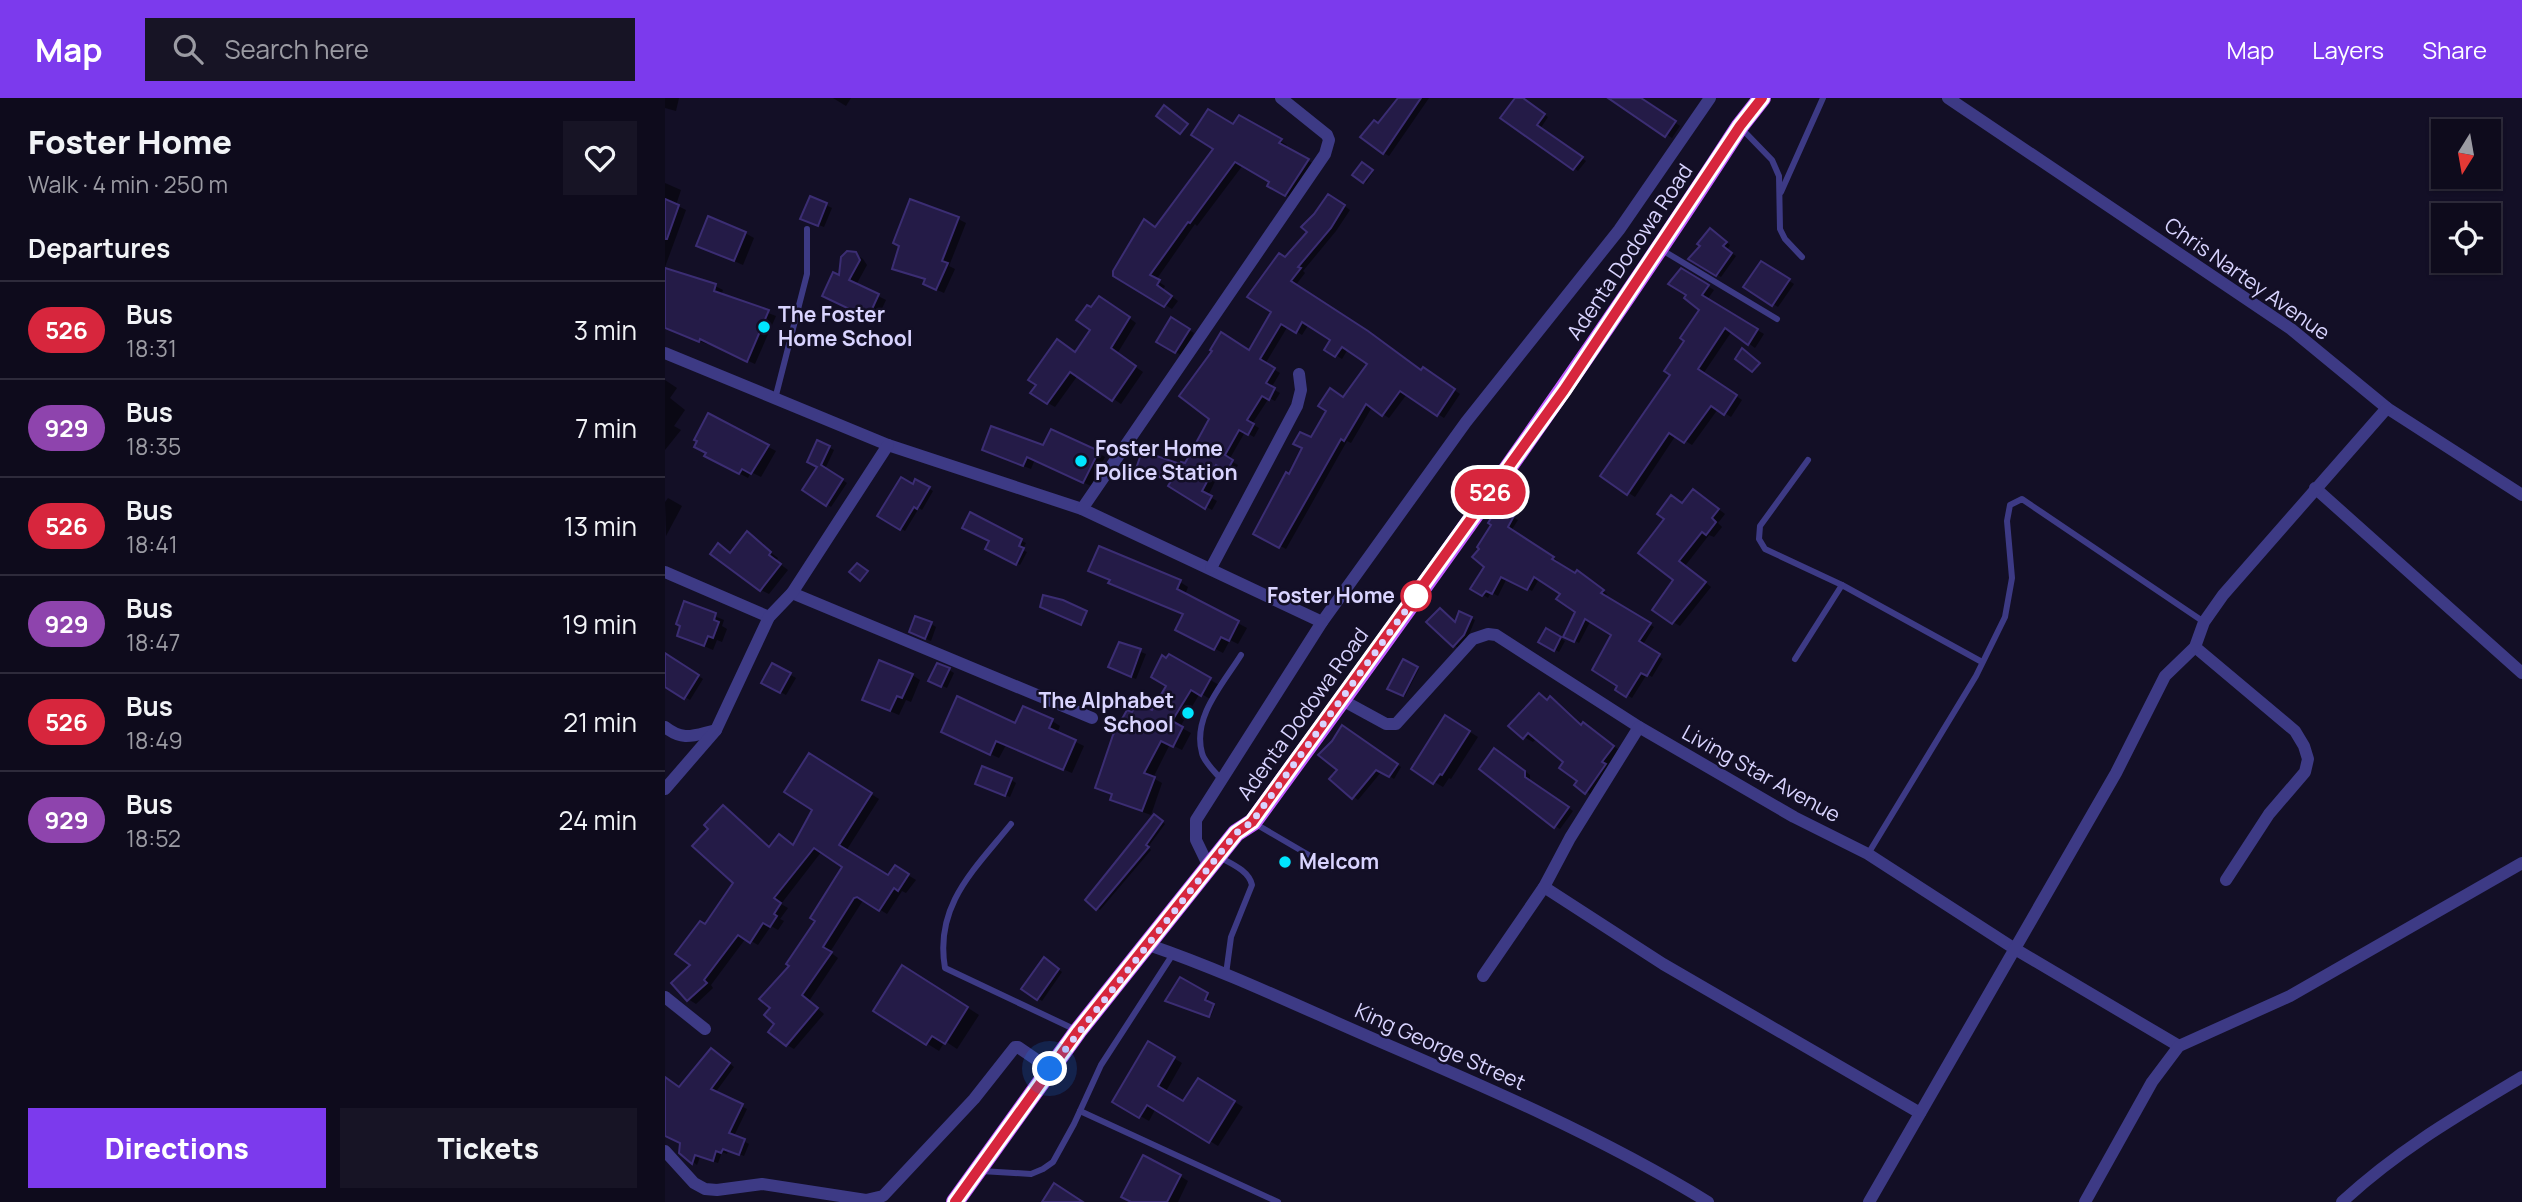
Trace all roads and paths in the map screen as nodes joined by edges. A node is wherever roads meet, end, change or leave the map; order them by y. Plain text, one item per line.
1 (1281, 98) edge
2 (1710, 98) edge
3 (1761, 98) edge
4 (1823, 98) edge
5 (1948, 98) edge
6 (1740, 126) junction
7 (1779, 194) junction
8 (807, 229) dead end
9 (1660, 249) junction
10 (1802, 257) dead end
11 (1777, 319) dead end
12 (665, 353) edge
13 (1299, 374) dead end
14 (775, 399) junction
15 (2387, 408) junction
16 (888, 445) junction
17 (1808, 460) dead end
18 (2315, 488) junction
19 (2522, 495) edge
20 (1082, 509) junction
21 (1211, 568) junction
22 (665, 572) edge
23 (1842, 585) junction
24 (792, 593) junction
25 (769, 617) junction
26 (1322, 622) junction
27 (2204, 622) junction
28 (2195, 647) junction
29 (1241, 655) dead end
30 (1795, 659) dead end
31 (1982, 662) junction
32 (2522, 673) edge
33 (1342, 700) junction
34 (1091, 718) dead end
35 (665, 727) edge
36 (1639, 727) junction
37 (716, 730) junction
38 (1221, 779) junction
39 (665, 789) edge
40 (1252, 822) junction
41 (1011, 824) dead end
42 (1868, 854) junction
43 (1214, 863) junction
44 (2522, 863) edge
45 (1331, 868) dead end
46 (2226, 880) dead end
47 (1544, 887) junction
48 (1149, 945) junction
49 (2015, 949) junction
50 (1173, 954) junction
51 (1226, 976) junction
52 (1483, 976) dead end
53 (665, 997) edge
54 (705, 1029) dead end
55 (1078, 1031) junction
56 (2179, 1046) junction
57 (1050, 1069) junction
58 (2522, 1077) edge
59 (1080, 1111) junction
60 (1920, 1113) junction
61 (665, 1151) edge
62 (978, 1170) junction
63 (955, 1202) edge
64 (1278, 1202) edge
65 (1708, 1202) edge
66 (1870, 1202) edge
67 (2085, 1202) edge
68 (2342, 1202) edge

1 - 20 street
2 - 26 street
3 - 6 main road, Adenta Dodowa Road
4 - 7 lane
5 - 15 street, Chris Nartey Avenue
6 - 7 lane
6 - 9 main road, Adenta Dodowa Road
7 - 10 lane
8 - 14 lane
9 - 11 lane
9 - 33 main road, Adenta Dodowa Road
12 - 14 street
13 - 21 street
14 - 16 street
15 - 18 street
15 - 19 street, Chris Nartey Avenue
16 - 20 street
16 - 24 street
17 - 23 lane
18 - 27 street
18 - 32 street
20 - 21 street
21 - 26 street
22 - 25 street
23 - 30 lane
23 - 31 lane
24 - 25 street
24 - 34 street
25 - 37 street
26 - 38 street
27 - 28 street
27 - 31 lane
28 - 46 street
28 - 49 street
29 - 38 lane
31 - 42 lane
33 - 36 street, Living Star Avenue
33 - 40 main road, Adenta Dodowa Road
35 - 37 street
36 - 42 street, Living Star Avenue
36 - 47 street
37 - 39 street
38 - 43 street
40 - 43 main road, Adenta Dodowa Road
40 - 45 lane
41 - 55 lane
42 - 49 street, Living Star Avenue
43 - 48 main road, Adenta Dodowa Road
43 - 51 lane
44 - 56 street
47 - 52 street
47 - 60 street
48 - 50 street, King George Street
48 - 55 main road, Adenta Dodowa Road
49 - 56 street, Living Star Avenue
49 - 60 street
50 - 51 street, King George Street
50 - 59 lane
51 - 65 street, King George Street
53 - 54 street
55 - 57 main road, Adenta Dodowa Road
56 - 67 street
57 - 61 street
57 - 62 main road, Adenta Dodowa Road
58 - 68 street
59 - 62 lane
59 - 64 lane
60 - 66 street
62 - 63 main road, Adenta Dodowa Road

